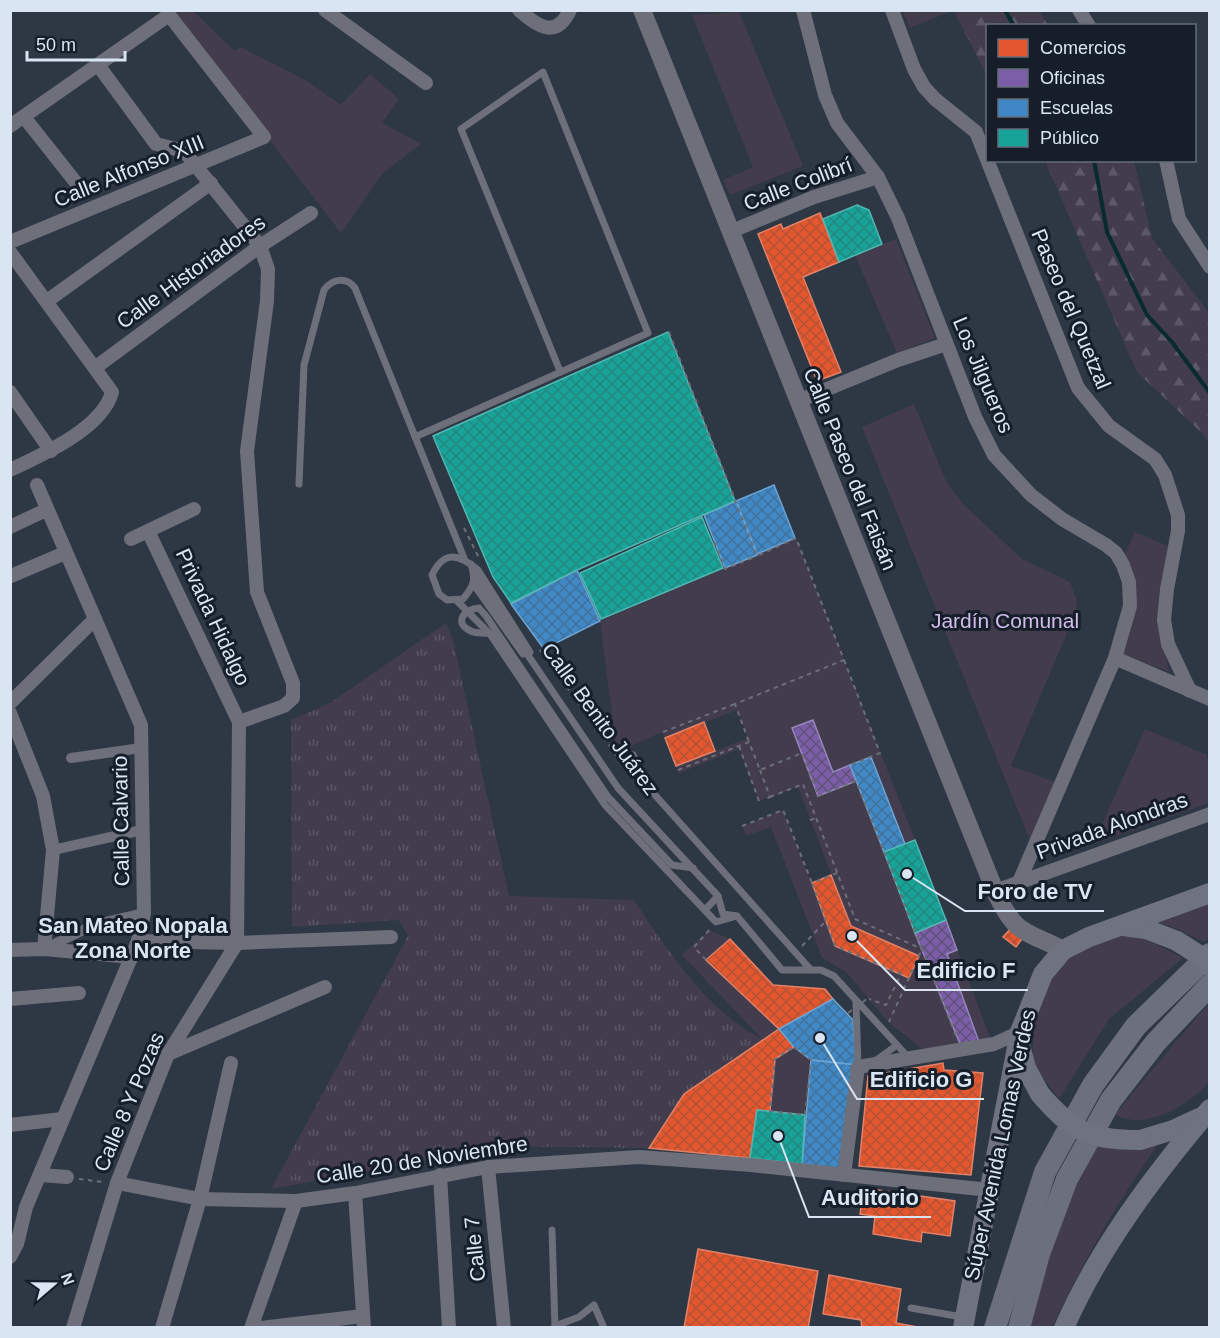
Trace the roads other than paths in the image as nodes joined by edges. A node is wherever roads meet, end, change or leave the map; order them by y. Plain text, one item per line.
1 (325, 10) edge
2 (519, 10) edge
3 (570, 10) edge
4 (642, 10) edge
5 (802, 10) edge
6 (892, 10) edge
7 (1079, 10) edge
8 (1088, 24) edge
9 (98, 65) junction
10 (426, 83) dead end
11 (24, 117) junction
12 (10, 126) edge
13 (986, 157) edge
14 (988, 162) edge
15 (1166, 162) edge
16 (197, 166) junction
17 (878, 177) junction
18 (211, 183) junction
19 (77, 184) dead end
20 (311, 213) dead end
21 (732, 231) junction
22 (10, 242) edge
23 (260, 246) junction
24 (10, 252) edge
25 (1209, 267) edge
26 (47, 301) junction
27 (946, 344) junction
28 (96, 367) junction
29 (560, 371) junction
30 (10, 392) edge
31 (798, 401) junction
32 (415, 437) junction
33 (51, 451) junction
34 (10, 470) edge
35 (299, 483) dead end
36 (37, 485) dead end
37 (194, 509) dead end
38 (46, 510) junction
39 (10, 527) edge
40 (148, 531) junction
41 (131, 539) dead end
42 (65, 553) junction
43 (464, 558) junction
44 (471, 564) junction
45 (11, 576) edge
46 (474, 581) junction
47 (456, 600) junction
48 (466, 611) junction
49 (94, 619) junction
50 (490, 634) junction
51 (1115, 658) junction
52 (540, 670) junction
53 (1190, 691) junction
54 (1209, 699) edge
55 (10, 703) edge
56 (10, 713) edge
57 (239, 722) junction
58 (141, 748) junction
59 (633, 755) dead end
60 (71, 758) dead end
61 (1209, 814) edge
62 (142, 830) junction
63 (53, 850) junction
64 (693, 867) junction
65 (1019, 882) junction
66 (995, 891) junction
67 (1209, 893) edge
68 (718, 896) junction
69 (705, 910) junction
70 (144, 913) junction
71 (737, 916) junction
72 (1117, 926) junction
73 (391, 937) dead end
74 (138, 941) junction
75 (237, 943) junction
76 (44, 949) junction
77 (10, 950) edge
78 (1058, 954) junction
79 (1209, 954) edge
80 (132, 957) junction
81 (1209, 966) edge
82 (811, 970) junction
83 (1209, 985) edge
84 (325, 987) dead end
85 (79, 993) dead end
86 (10, 999) edge
87 (856, 1002) junction
88 (1019, 1036) junction
89 (897, 1045) junction
90 (168, 1054) junction
91 (908, 1057) junction
92 (231, 1063) dead end
93 (864, 1066) junction
94 (1207, 1112) edge
95 (62, 1119) junction
96 (10, 1125) edge
97 (488, 1167) junction
98 (40, 1175) junction
99 (440, 1175) junction
100 (844, 1175) junction
101 (67, 1177) road end
102 (117, 1183) junction
103 (990, 1190) junction
104 (355, 1193) junction
105 (200, 1199) junction
106 (296, 1201) junction
107 (26, 1207) junction
108 (10, 1209) edge
109 (552, 1230) dead end
110 (10, 1257) edge
111 (911, 1308) dead end
112 (363, 1322) edge
113 (964, 1323) edge
114 (1071, 1323) edge
115 (555, 1327) edge
116 (73, 1328) edge
117 (162, 1328) edge
118 (251, 1328) edge
119 (261, 1328) edge
120 (448, 1328) edge
121 (504, 1328) edge
122 (604, 1328) edge
123 (995, 1328) edge
124 (1019, 1328) edge

1 - 10 street
2 - 3 street
4 - 21 street, Calle Paseo del Faisán
5 - 17 street, Los Jilgueros
6 - 13 street, Paseo del Quetzal
7 - 8 street
9 - 11 street
9 - 16 street
9 - 16 street, Calle Alfonso XIII
11 - 12 street
11 - 19 street
14 - 53 street, Paseo del Quetzal
15 - 25 street
16 - 18 street
16 - 22 street, Calle Alfonso XIII
17 - 21 street, Calle Colibrí
17 - 27 street, Los Jilgueros
18 - 23 street
18 - 26 street
20 - 23 street, Calle Historiadores
21 - 31 street, Calle Paseo del Faisán
23 - 28 street, Calle Historiadores
23 - 57 street
24 - 26 street
26 - 28 street
27 - 31 street
27 - 51 street, Los Jilgueros
28 - 33 street
29 - 29 lane
29 - 32 lane
30 - 33 street
31 - 66 street, Calle Paseo del Faisán
32 - 35 lane
32 - 43 lane
33 - 34 street
36 - 38 street, Calle Calvario
37 - 40 street
38 - 39 street
38 - 42 street, Calle Calvario
40 - 41 street
40 - 57 street, Privada Hidalgo
42 - 45 street
42 - 49 street, Calle Calvario
43 - 44 lane
43 - 47 lane
44 - 46 lane
44 - 52 lane
46 - 47 lane
46 - 52 lane, Calle Benito Juárez
47 - 48 lane
48 - 50 lane
48 - 50 lane
48 - 64 lane
49 - 55 street
49 - 58 street, Calle Calvario
50 - 69 lane
51 - 53 street
51 - 65 street, Los Jilgueros
52 - 64 lane, Calle Benito Juárez
53 - 54 street
56 - 63 street
57 - 75 street
58 - 60 street
58 - 62 street, Calle Calvario
59 - 82 lane
61 - 65 street, Privada Alondras
62 - 63 street
62 - 70 street, Calle Calvario
63 - 76 street
64 - 68 lane, Calle Benito Juárez
65 - 66 street, Privada Alondras
66 - 78 street, Calle Paseo del Faisán
67 - 72 main road
68 - 69 lane
68 - 71 lane, Calle Benito Juárez
69 - 71 lane
70 - 74 street, Calle Calvario
70 - 76 street
71 - 82 lane, Calle Benito Juárez
72 - 78 main road
72 - 81 main road, bridge
73 - 75 street
74 - 75 street
74 - 80 street, Calle Calvario
75 - 90 street, Calle 8 Y Pozas
76 - 77 street
76 - 80 street
78 - 88 main road, Súper Avenida Lomas Verdes
79 - 123 main road, Súper Avenida Lomas Verdes
80 - 95 street, Calle Calvario
82 - 87 lane, Calle Benito Juárez
83 - 124 main road
84 - 90 street
85 - 86 street
87 - 89 lane, Calle Benito Juárez
87 - 93 lane
88 - 91 street
88 - 94 main road, bridge
88 - 103 main road, Súper Avenida Lomas Verdes
89 - 91 lane, Calle Benito Juárez
89 - 93 lane
90 - 102 street, Calle 8 Y Pozas
91 - 93 street
92 - 105 street
93 - 100 street
94 - 114 main road
95 - 96 street
95 - 98 street, Calle Calvario
97 - 99 street, Calle 20 de Noviembre
97 - 100 street, Calle 20 de Noviembre
97 - 121 street, Calle 7
98 - 101 street
98 - 107 street, Calle Calvario
99 - 104 street, Calle 20 de Noviembre
99 - 120 street
100 - 103 street, Calle 20 de Noviembre
102 - 105 street, Calle 20 de Noviembre
102 - 116 street, Calle 8 Y Pozas
103 - 113 main road, Súper Avenida Lomas Verdes
104 - 106 street, Calle 20 de Noviembre
104 - 112 street
105 - 106 street, Calle 20 de Noviembre
105 - 117 street
106 - 118 street
107 - 108 street
107 - 110 street, Calle Calvario
109 - 115 lane
111 - 113 lane
112 - 119 street
115 - 122 lane

